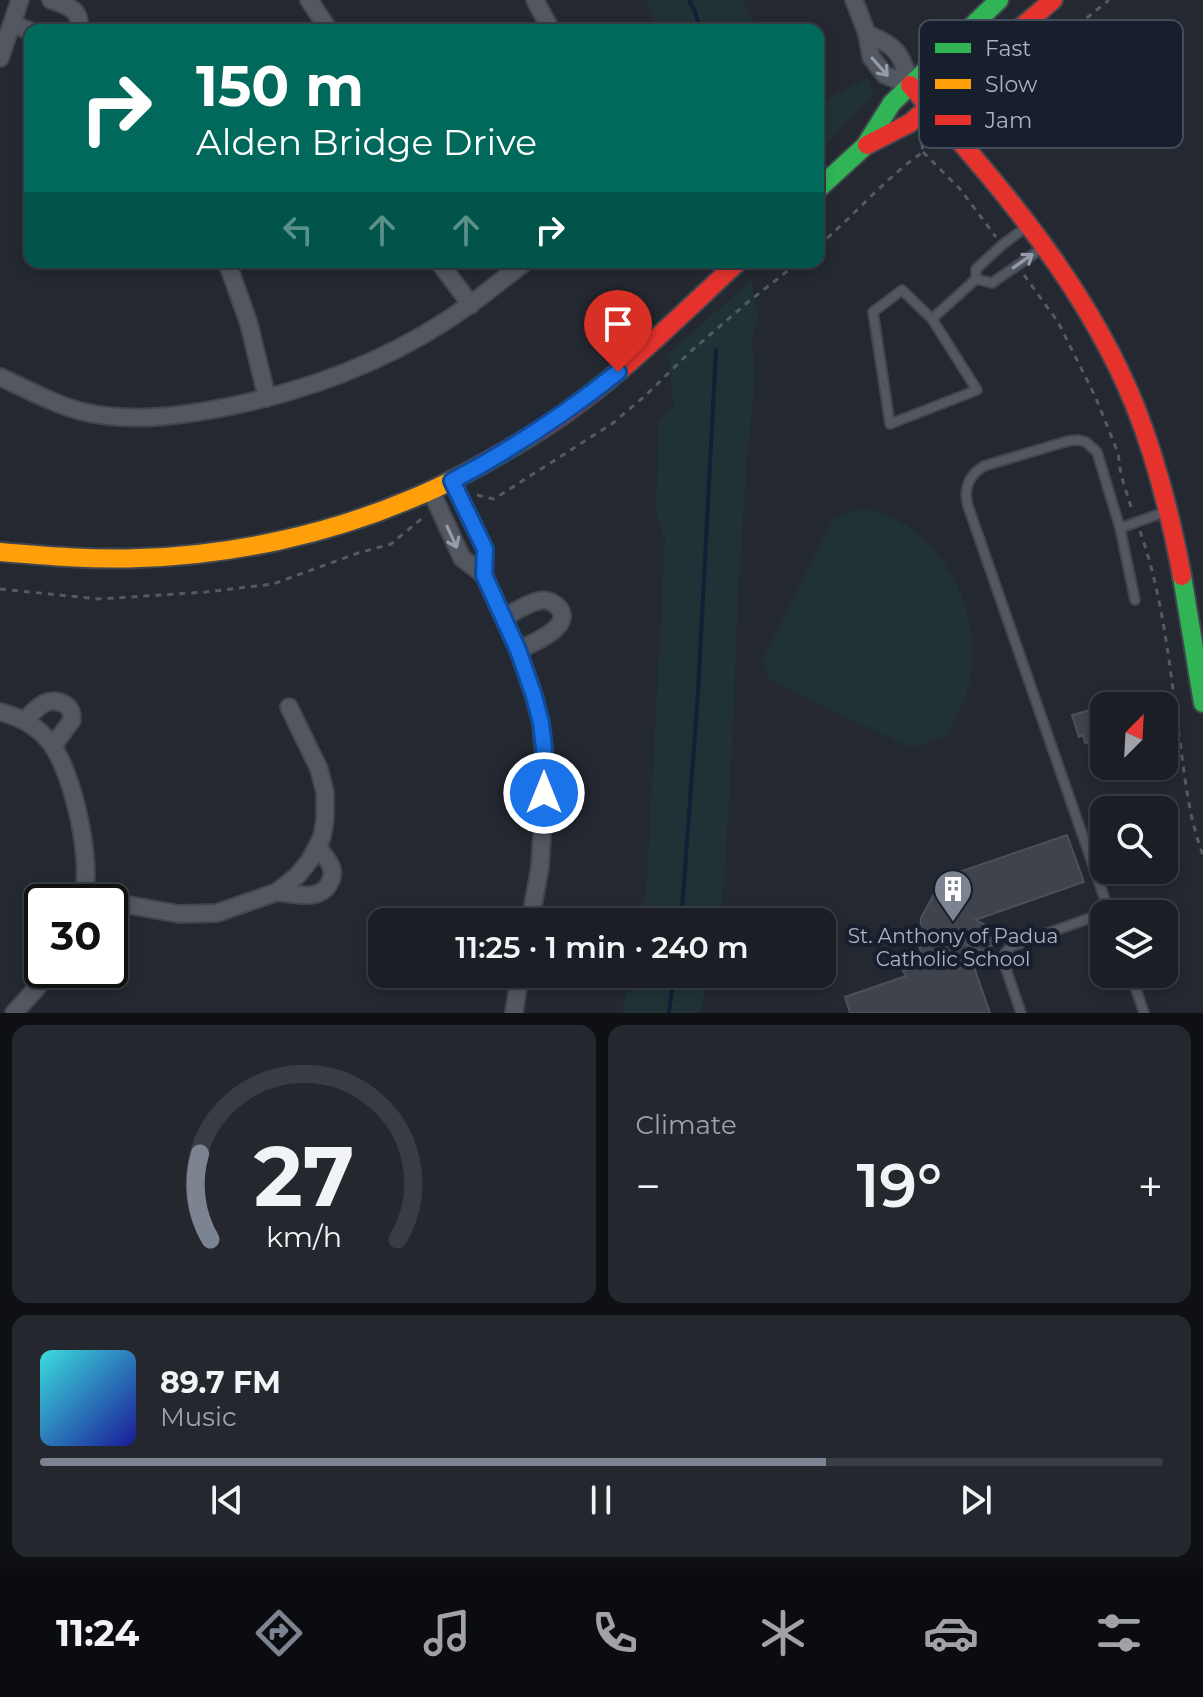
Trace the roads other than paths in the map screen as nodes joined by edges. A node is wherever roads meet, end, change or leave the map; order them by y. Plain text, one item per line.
1 (20, 0) edge
2 (51, 0) edge
3 (309, 0) edge
4 (535, 0) edge
5 (854, 0) edge
6 (999, 0) edge
7 (1053, 0) edge
8 (978, 20) edge
9 (1032, 20) edge
10 (12, 24) junction
11 (80, 24) edge
12 (325, 24) edge
13 (548, 24) edge
14 (24, 29) edge
15 (867, 34) junction
16 (0, 58) edge
17 (919, 76) edge
18 (910, 85) junction
19 (919, 95) edge
20 (919, 126) edge
21 (865, 146) junction
22 (966, 148) edge
23 (824, 184) edge
24 (1029, 224) junction
25 (1045, 246) junction
26 (229, 268) edge
27 (443, 268) edge
28 (517, 268) edge
29 (731, 268) edge
30 (976, 279) junction
31 (471, 305) junction
32 (932, 319) junction
33 (0, 377) edge
34 (267, 398) junction
35 (452, 481) junction
36 (431, 491) junction
37 (1169, 511) junction
38 (1120, 528) junction
39 (0, 552) edge
40 (484, 575) junction
41 (1135, 600) dead end
42 (503, 618) junction
43 (518, 650) junction
44 (1203, 703) edge
45 (289, 707) dead end
46 (0, 712) edge
47 (25, 720) junction
48 (53, 746) junction
49 (318, 847) junction
50 (84, 884) edge
51 (277, 892) junction
52 (1105, 900) edge
53 (128, 906) edge
54 (533, 908) edge
55 (1090, 919) edge
56 (36, 988) edge
57 (518, 988) edge
58 (1136, 988) edge
59 (14, 1013) edge
60 (514, 1013) edge
61 (1021, 1013) edge
62 (1144, 1013) edge

1 - 10 street
2 - 11 street
3 - 12 street
4 - 13 street
5 - 15 street
6 - 8 street
7 - 9 street
10 - 14 street
10 - 16 street
15 - 18 street
15 -> 18 street
17 - 18 street
18 - 19 street
18 - 21 street
20 - 21 street
21 - 23 street
22 - 24 street
24 - 25 street
24 - 30 lane
30 -> 25 lane
25 - 37 street
26 - 34 street
27 - 31 street
28 - 31 street
29 - 35 street
30 - 32 lane
31 - 34 street
32 - 32 lane
33 - 34 street
35 - 36 street
35 - 40 street
36 - 39 street
36 -> 40 street
37 - 38 lane
37 - 44 street
38 - 41 lane
38 - 52 lane
40 - 42 street
42 - 43 street
42 - 43 street
43 - 54 street
45 - 49 street
46 - 47 street
47 - 48 street
47 - 48 street
48 - 50 street
49 - 51 street
49 - 51 street
51 - 53 street
55 - 61 lane
56 - 59 street
57 - 60 street
58 - 62 lane

